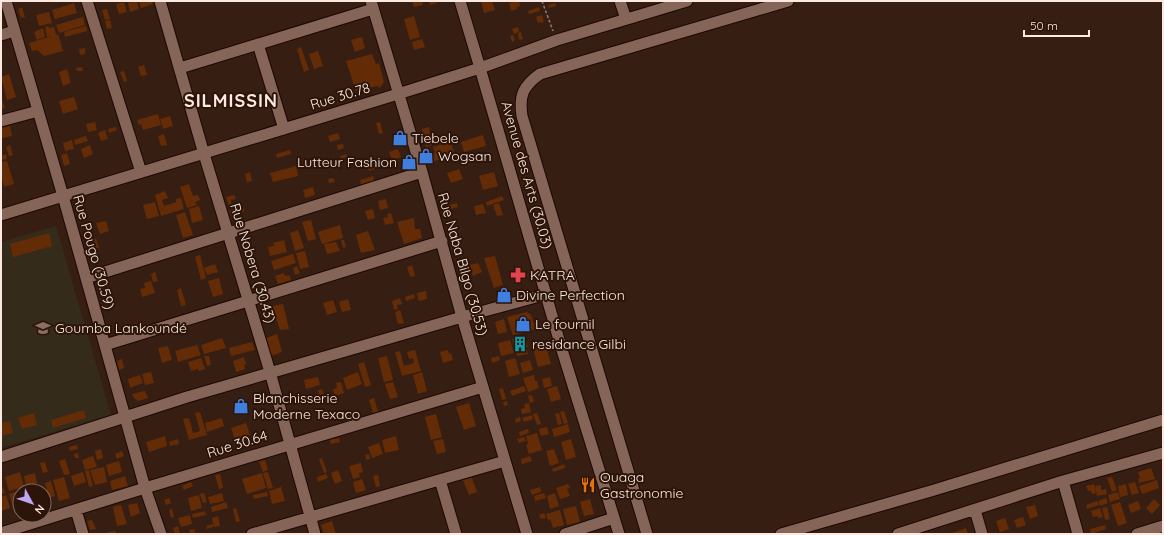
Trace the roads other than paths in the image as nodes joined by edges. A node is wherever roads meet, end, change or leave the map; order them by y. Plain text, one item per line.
1 (6, 1) edge
2 (87, 1) edge
3 (160, 1) edge
4 (460, 1) edge
5 (620, 1) edge
6 (687, 1) edge
7 (788, 1) edge
8 (372, 5) edge
9 (626, 19) junction
10 (14, 31) junction
11 (1, 35) edge
12 (258, 44) junction
13 (180, 68) junction
14 (480, 68) junction
15 (398, 94) junction
16 (38, 111) junction
17 (1, 121) edge
18 (284, 129) junction
19 (204, 154) junction
20 (141, 172) junction
21 (422, 172) junction
22 (63, 196) junction
23 (1, 215) edge
24 (229, 233) junction
25 (442, 241) junction
26 (86, 278) junction
27 (546, 294) junction
28 (249, 301) junction
29 (462, 317) junction
30 (105, 345) junction
31 (270, 372) junction
32 (483, 387) junction
33 (125, 417) junction
34 (1163, 420) edge
35 (290, 444) junction
36 (1163, 453) edge
37 (1, 457) edge
38 (505, 460) junction
39 (440, 480) junction
40 (1063, 481) junction
41 (145, 488) junction
42 (76, 510) junction
43 (975, 510) junction
44 (310, 516) junction
45 (614, 518) junction
46 (1163, 526) edge
47 (3, 533) edge
48 (83, 534) edge
49 (161, 534) edge
50 (252, 534) edge
51 (315, 534) edge
52 (456, 534) edge
53 (527, 534) edge
54 (565, 534) edge
55 (619, 534) edge
56 (647, 534) edge
57 (781, 534) edge
58 (898, 534) edge
59 (982, 534) edge
60 (1078, 534) edge
61 (1137, 534) edge

1 - 10 street, Rue Pougo (30.59)
2 - 20 street
3 - 13 street, Rue Nobera (30.43)
4 - 14 street, Avenue des Arts (30.03)
5 - 9 street
6 - 9 street, Rue 30.78
7 - 56 street
8 - 12 street
8 - 15 street, Rue Naba Bilgo (30.53)
9 - 14 street, Rue 30.78
10 - 11 street
10 - 16 street, Rue Pougo (30.59)
12 - 13 street
12 - 18 street
13 - 19 street, Rue Nobera (30.43)
14 - 15 street, Rue 30.78
14 - 27 street, Avenue des Arts (30.03)
15 - 18 street, Rue 30.78
15 - 21 street, Rue Naba Bilgo (30.53)
16 - 17 street
16 - 22 street, Rue Pougo (30.59)
18 - 19 street, Rue 30.78
19 - 20 street, Rue 30.78
19 - 24 street, Rue Nobera (30.43)
20 - 22 street, Rue 30.78
21 - 24 street
21 - 25 street, Rue Naba Bilgo (30.53)
22 - 23 street, Rue 30.78
22 - 26 street, Rue Pougo (30.59)
24 - 26 street
24 - 28 street, Rue Nobera (30.43)
25 - 28 street
25 - 29 street, Rue Naba Bilgo (30.53)
26 - 30 street, Rue Pougo (30.59)
27 - 29 street
27 - 45 street, Avenue des Arts (30.03)
28 - 30 street
28 - 31 street, Rue Nobera (30.43)
29 - 31 street
29 - 32 street, Rue Naba Bilgo (30.53)
30 - 33 street, Rue Pougo (30.59)
31 - 33 street
31 - 35 street, Rue Nobera (30.43)
32 - 35 street, Rue 30.64
32 - 38 street, Rue Naba Bilgo (30.53)
33 - 37 street
33 - 41 street, Rue Pougo (30.59)
34 - 57 street
35 - 41 street, Rue 30.64
35 - 44 street, Rue Nobera (30.43)
36 - 40 street
38 - 39 street
38 - 53 street, Rue Naba Bilgo (30.53)
39 - 44 street
39 - 52 street
40 - 43 street
40 - 60 street
41 - 42 street, Rue 30.64
41 - 49 street, Rue Pougo (30.59)
42 - 47 street, Rue 30.64
42 - 48 street
43 - 58 street
43 - 59 street
44 - 50 street
44 - 51 street, Rue Nobera (30.43)
45 - 54 street
45 - 55 street, Avenue des Arts (30.03)
46 - 61 street

